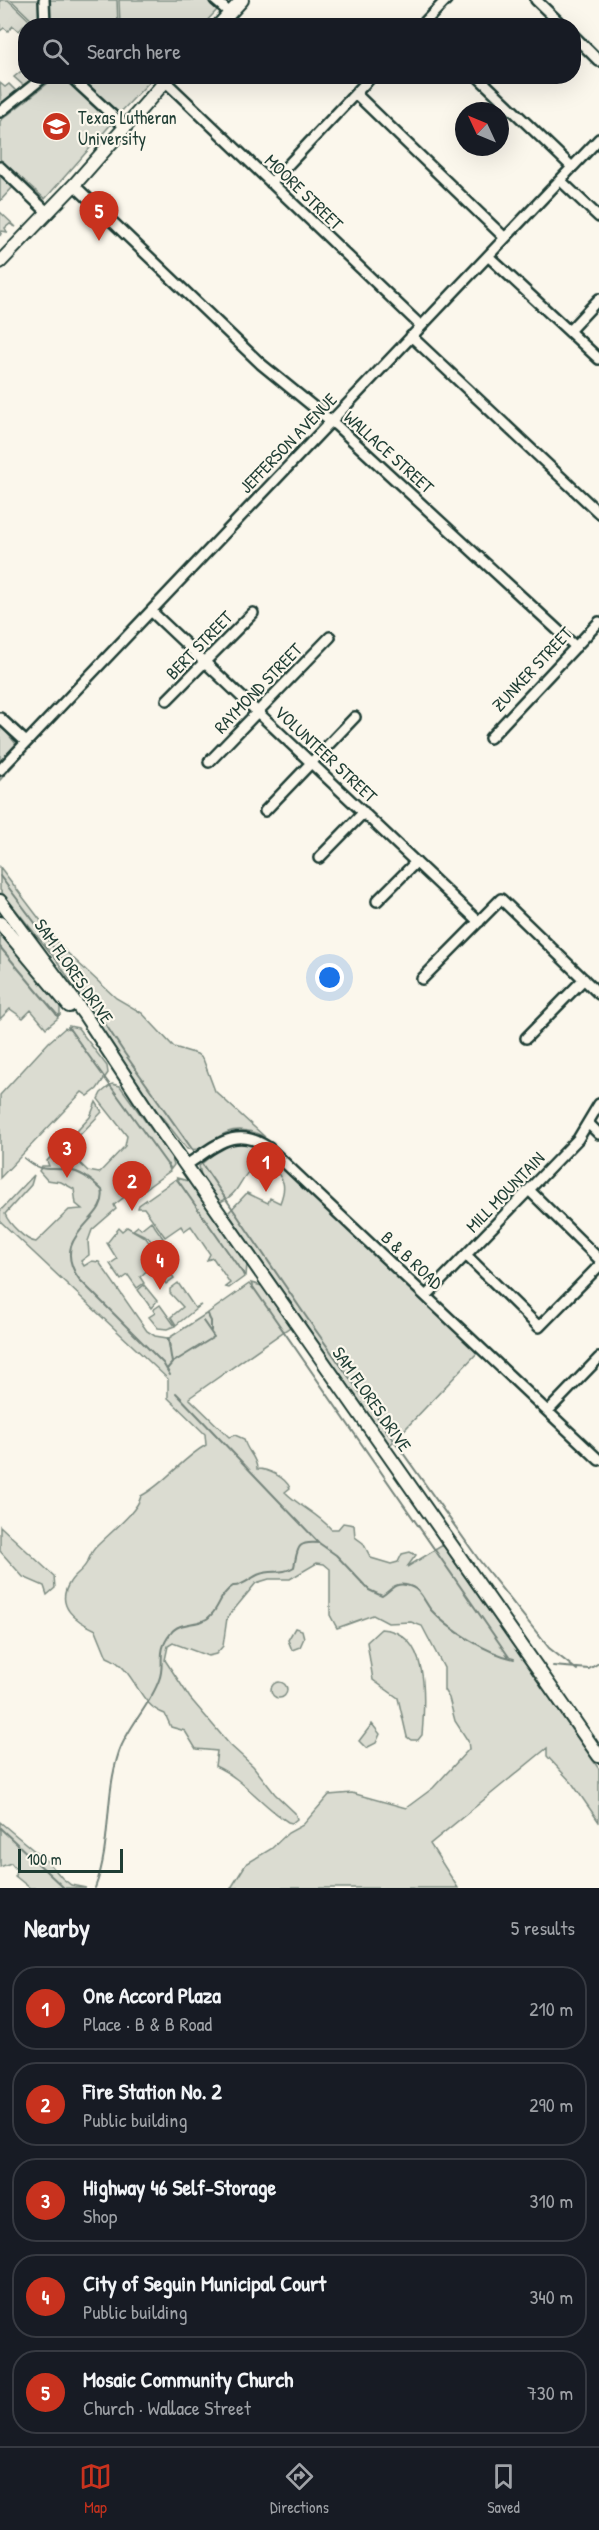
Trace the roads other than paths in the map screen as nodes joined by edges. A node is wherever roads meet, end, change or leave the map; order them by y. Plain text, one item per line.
1 (44, 0) edge
2 (215, 0) edge
3 (242, 0) edge
4 (446, 0) edge
5 (536, 0) edge
6 (230, 13) junction
7 (45, 18) edge
8 (225, 18) edge
9 (429, 18) edge
10 (554, 18) edge
11 (581, 44) edge
12 (599, 61) edge
13 (35, 84) edge
14 (78, 84) edge
15 (163, 84) edge
16 (172, 84) edge
17 (365, 84) edge
18 (485, 84) edge
19 (356, 94) junction
20 (0, 112) edge
21 (124, 127) junction
22 (599, 139) edge
23 (0, 167) edge
24 (572, 167) junction
25 (560, 180) junction
26 (271, 183) junction
27 (74, 185) junction
28 (48, 213) junction
29 (599, 217) edge
30 (505, 238) junction
31 (488, 256) junction
32 (0, 261) edge
33 (599, 299) edge
34 (421, 326) junction
35 (569, 331) junction
36 (411, 336) junction
37 (599, 359) edge
38 (331, 421) junction
39 (599, 513) edge
40 (151, 611) junction
41 (253, 613) dead end
42 (599, 622) edge
43 (330, 637) dead end
44 (576, 647) junction
45 (206, 663) junction
46 (167, 700) dead end
47 (258, 712) junction
48 (355, 717) dead end
49 (0, 718) edge
50 (490, 738) dead end
51 (26, 742) junction
52 (209, 762) dead end
53 (312, 763) junction
54 (0, 770) edge
55 (265, 811) dead end
56 (364, 812) junction
57 (319, 858) dead end
58 (416, 862) junction
59 (0, 901) edge
60 (377, 902) dead end
61 (479, 922) junction
62 (0, 923) edge
63 (422, 979) dead end
64 (584, 979) junction
65 (599, 994) edge
66 (526, 1038) dead end
67 (115, 1064) junction
68 (599, 1104) edge
69 (589, 1124) junction
70 (599, 1134) edge
71 (186, 1165) junction
72 (529, 1190) junction
73 (466, 1255) junction
74 (599, 1258) edge
75 (599, 1266) edge
76 (426, 1296) junction
77 (599, 1358) edge
78 (548, 1412) junction
79 (599, 1460) edge
80 (599, 1756) edge

1 - 7 street
2 - 6 street
3 - 6 main road
4 - 9 street
5 - 10 street
6 - 8 main road
11 - 12 street
13 - 20 street
14 - 21 street
15 - 21 main road
16 - 26 street, MOORE STREET
17 - 19 street
18 - 24 street
19 - 26 street
19 - 30 street
21 - 27 main road
22 - 24 street, JEFFERSON AVENUE
23 - 28 street
24 - 25 street, JEFFERSON AVENUE
25 - 29 street
25 - 30 street, JEFFERSON AVENUE
26 - 34 street, MOORE STREET
27 - 28 main road
27 - 38 street, WALLACE STREET
28 - 32 main road
30 - 31 street, JEFFERSON AVENUE
31 - 34 street, JEFFERSON AVENUE
31 - 35 street
33 - 35 street
34 - 36 street, JEFFERSON AVENUE
35 - 37 street
36 - 38 street, JEFFERSON AVENUE
36 - 39 street
38 - 40 street, JEFFERSON AVENUE
38 - 44 street, WALLACE STREET
40 - 45 street, VOLUNTEER STREET
40 - 51 street, JEFFERSON AVENUE
41 - 45 street, BERT STREET
42 - 44 street, ZUNKER STREET
43 - 47 street, RAYMOND STREET
44 - 50 street, ZUNKER STREET
45 - 46 street, BERT STREET
45 - 47 street, VOLUNTEER STREET
47 - 52 street, RAYMOND STREET
47 - 53 street, VOLUNTEER STREET
48 - 53 street
49 - 51 street
51 - 54 street, JEFFERSON AVENUE
53 - 55 street
53 - 56 street, VOLUNTEER STREET
56 - 57 street
56 - 58 street, VOLUNTEER STREET
58 - 60 street
58 - 61 street, VOLUNTEER STREET
59 - 67 main road, SAM FLORES DRIVE
61 - 63 street
61 - 64 street
62 - 67 main road, SAM FLORES DRIVE
64 - 65 street
64 - 66 street
67 - 71 main road, SAM FLORES DRIVE
68 - 69 street, MILL MOUNTAIN
69 - 70 street
69 - 72 street, MILL MOUNTAIN
71 - 76 street, B & B ROAD
71 - 80 main road, SAM FLORES DRIVE
72 - 73 street, MILL MOUNTAIN
72 - 74 street
73 - 75 street
73 - 76 street, MILL MOUNTAIN
76 - 78 street, B & B ROAD
77 - 78 street
78 - 79 street, B & B ROAD

